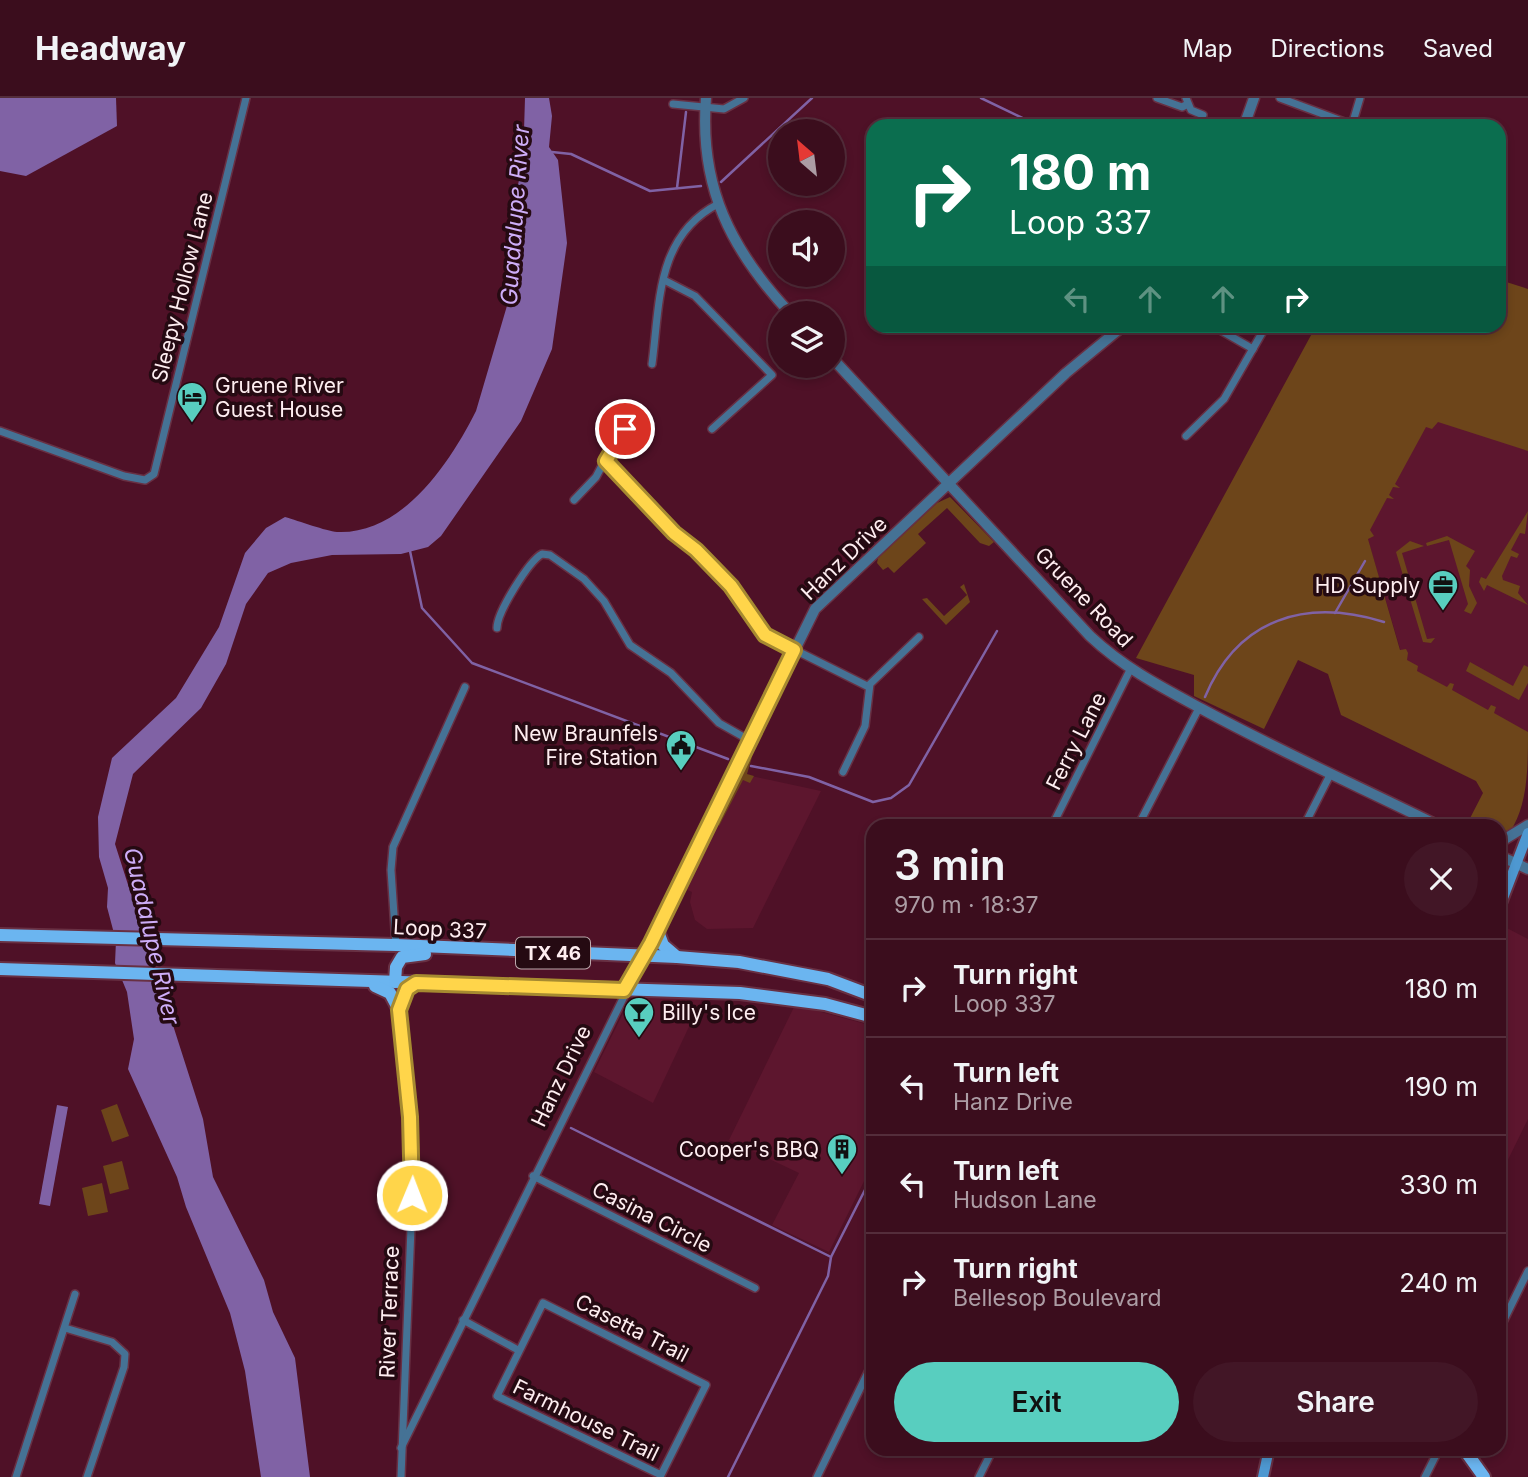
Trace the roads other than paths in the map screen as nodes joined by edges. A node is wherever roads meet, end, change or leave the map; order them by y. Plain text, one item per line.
1 (246, 98) edge
2 (744, 98) edge
3 (1157, 98) edge
4 (1254, 98) edge
5 (1280, 98) edge
6 (1360, 98) edge
7 (1187, 101) edge
8 (705, 103) edge
9 (673, 104) dead end
10 (1203, 115) dead end
11 (1246, 119) edge
12 (1337, 119) edge
13 (1355, 119) edge
14 (718, 204) junction
15 (664, 280) junction
16 (779, 301) edge
17 (1115, 333) edge
18 (1225, 333) edge
19 (1262, 333) edge
20 (1253, 349) junction
21 (652, 364) dead end
22 (845, 372) edge
23 (634, 420) dead end
24 (712, 429) dead end
25 (0, 431) edge
26 (1186, 436) dead end
27 (606, 461) junction
28 (951, 483) junction
29 (574, 500) dead end
30 (497, 628) dead end
31 (919, 637) dead end
32 (794, 650) junction
33 (1130, 670) junction
34 (465, 687) dead end
35 (869, 687) junction
36 (1199, 708) junction
37 (749, 740) junction
38 (843, 772) dead end
39 (1331, 773) junction
40 (1056, 819) edge
41 (1142, 819) edge
42 (1308, 819) edge
43 (1425, 819) edge
44 (1528, 825) edge
45 (1528, 833) edge
46 (1506, 838) edge
47 (1506, 859) edge
48 (1515, 863) junction
49 (1528, 870) edge
50 (1506, 889) edge
51 (657, 929) junction
52 (0, 930) edge
53 (0, 935) edge
54 (31, 935) junction
55 (396, 945) junction
56 (497, 951) junction
57 (644, 956) junction
58 (677, 957) junction
59 (0, 970) edge
60 (303, 978) junction
61 (395, 982) junction
62 (416, 983) junction
63 (624, 990) junction
64 (866, 993) edge
65 (399, 1010) junction
66 (866, 1015) edge
67 (533, 1176) junction
68 (1528, 1271) edge
69 (755, 1288) dead end
70 (75, 1294) dead end
71 (1506, 1316) edge
72 (463, 1320) junction
73 (65, 1328) junction
74 (518, 1350) junction
75 (866, 1376) edge
76 (401, 1448) junction
77 (990, 1456) edge
78 (1268, 1456) edge
79 (1436, 1456) edge
80 (1469, 1456) edge
81 (661, 1475) edge
82 (16, 1477) edge
83 (86, 1477) edge
84 (401, 1477) edge
85 (817, 1477) edge
86 (979, 1477) edge
87 (1263, 1477) edge
88 (1426, 1477) edge
89 (1484, 1477) edge

1 - 25 street, Sleepy Hollow Lane
2 - 8 street
3 - 7 street
4 - 11 street
5 - 12 street
6 - 13 street
7 - 10 street
8 - 9 street
8 - 14 street
14 - 15 street
14 - 16 street
15 - 21 street
15 - 24 street
17 - 28 street, Hanz Drive
18 - 20 street
19 - 20 street
20 - 26 street
22 - 28 street, Gruene Road
23 - 27 street
27 - 29 street
27 - 32 street
28 - 32 street, Hanz Drive
28 - 33 street, Gruene Road
30 - 37 street
31 - 35 street
32 - 35 street
32 - 37 street, Hanz Drive
33 - 36 street, Gruene Road
33 - 40 street, Ferry Lane
34 - 55 street
35 - 38 street
36 - 39 street, Gruene Road
36 - 41 street
37 - 51 street, Hanz Drive
39 - 42 street
39 - 43 street, Gruene Road
44 - 46 street
45 - 48 main road
47 - 48 street
48 - 49 street
48 - 50 main road
51 - 57 street, Hanz Drive
51 - 58 main road
52 - 54 main road
53 - 54 main road, Loop 337 / TX 46
54 - 55 main road, Loop 337 / TX 46
55 - 56 main road, Loop 337 / TX 46
56 - 57 main road, Loop 337 / TX 46
56 - 61 main road
57 - 58 main road, Loop 337 / TX 46
57 - 63 street, Hanz Drive
58 - 64 main road, Loop 337 / TX 46
59 - 60 main road, TX 46
60 - 61 main road, TX 46
60 - 65 main road
61 - 62 main road, TX 46
61 - 65 street, River Terrace
62 - 63 main road, TX 46
62 - 65 main road
63 - 66 main road, TX 46
63 - 67 street, Hanz Drive
65 - 76 street, River Terrace
67 - 69 street, Casina Circle
67 - 72 street, Hanz Drive
68 - 71 street
70 - 73 street
72 - 74 street
72 - 76 street, Hanz Drive
73 - 82 street
73 - 83 street
74 - 81 street, Farmhouse Trail
74 - 81 street, Casetta Trail
75 - 85 street
76 - 84 street, River Terrace
77 - 86 street
78 - 87 main road
79 - 88 street
80 - 89 main road

